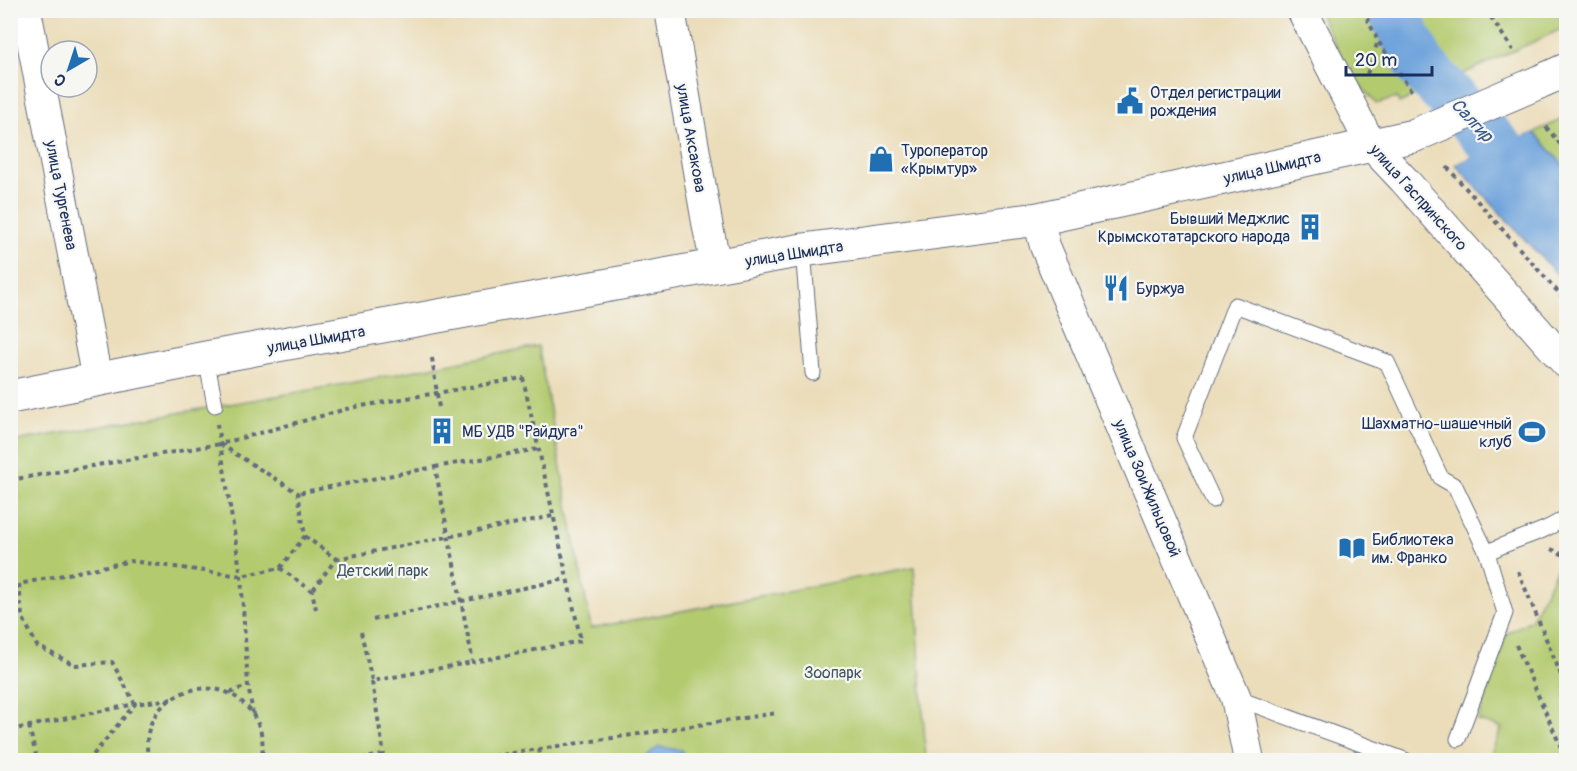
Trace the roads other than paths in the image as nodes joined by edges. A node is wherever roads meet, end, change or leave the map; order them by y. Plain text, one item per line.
1 (26, 10) edge
2 (670, 10) edge
3 (1302, 10) edge
4 (1566, 70) edge
5 (1371, 145) junction
6 (1038, 219) junction
7 (803, 250) junction
8 (716, 265) junction
9 (206, 358) junction
10 (1566, 363) edge
11 (813, 373) dead end
12 (97, 380) junction
13 (10, 397) edge
14 (215, 405) road end
15 (1212, 500) dead end
16 (1566, 517) edge
17 (1487, 553) junction
18 (1236, 698) junction
19 (1458, 739) dead end
20 (1249, 760) edge
21 (1405, 760) edge

1 - 12 street, улица Тургенева
2 - 8 street, улица Аксакова
3 - 5 street, улица Гаспринского
4 - 5 main road, улица Шмидта, bridge
5 - 6 main road, улица Шмидта
5 - 10 street, улица Гаспринского
6 - 7 main road, улица Шмидта
6 - 18 street, улица Зои Жильцовой
7 - 8 main road, улица Шмидта
7 - 11 lane
8 - 9 main road, улица Шмидта
9 - 12 main road, улица Шмидта
9 - 14 lane
12 - 13 main road, улица Шмидта
15 - 17 lane
16 - 17 lane
17 - 19 lane
18 - 20 street, улица Зои Жильцовой
18 - 21 lane

